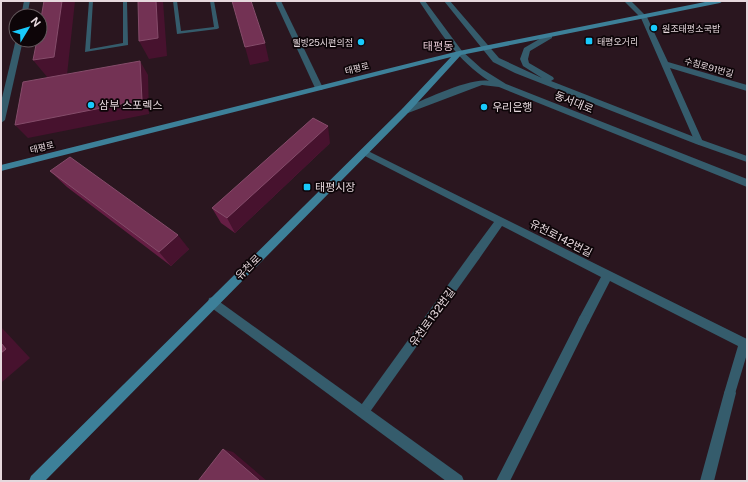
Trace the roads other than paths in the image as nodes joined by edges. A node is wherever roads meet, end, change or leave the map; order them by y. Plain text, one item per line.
1 (91, 1) edge
2 (125, 1) edge
3 (176, 1) edge
4 (212, 1) edge
5 (278, 1) edge
6 (422, 1) edge
7 (446, 1) edge
8 (627, 1) edge
9 (720, 1) edge
10 (644, 17) junction
11 (550, 36) junction
12 (16, 48) edge
13 (486, 49) junction
14 (459, 53) junction
15 (666, 64) junction
16 (503, 86) junction
17 (319, 88) junction
18 (747, 88) edge
19 (570, 92) junction
20 (405, 111) junction
21 (1, 120) edge
22 (699, 142) junction
23 (364, 152) junction
24 (747, 159) edge
25 (1, 168) edge
26 (747, 183) edge
27 (500, 221) junction
28 (608, 275) junction
29 (213, 302) junction
30 (746, 344) edge
31 (363, 412) junction
32 (36, 481) edge
33 (457, 481) edge
34 (503, 481) edge
35 (707, 481) edge

1 - 2 lane
3 - 4 lane
5 - 17 street
6 - 14 street, 동서대로
7 - 13 street, 동서대로
8 - 10 street
9 - 10 main road, 태평로
10 - 11 main road, 태평로
10 - 15 street
11 - 13 main road, 태평로
11 - 19 street
12 - 21 street
13 - 14 main road, 태평로
13 - 19 street, 동서대로
14 - 16 street, 동서대로
14 - 17 main road, 태평로
14 - 20 main road, 유천로
15 - 18 street, 수침로91번길
15 - 22 street
16 - 20 street
16 - 26 street, 동서대로
17 - 25 main road, 태평로
19 - 22 street, 동서대로
20 - 23 main road, 유천로
22 - 24 street, 동서대로
23 - 27 street, 유천로142번길
23 - 29 main road, 유천로
27 - 28 street, 유천로142번길
27 - 31 street, 유천로132번길
28 - 30 street, 유천로142번길
28 - 34 street
29 - 31 street
29 - 32 main road, 유천로
30 - 35 street
31 - 33 street

